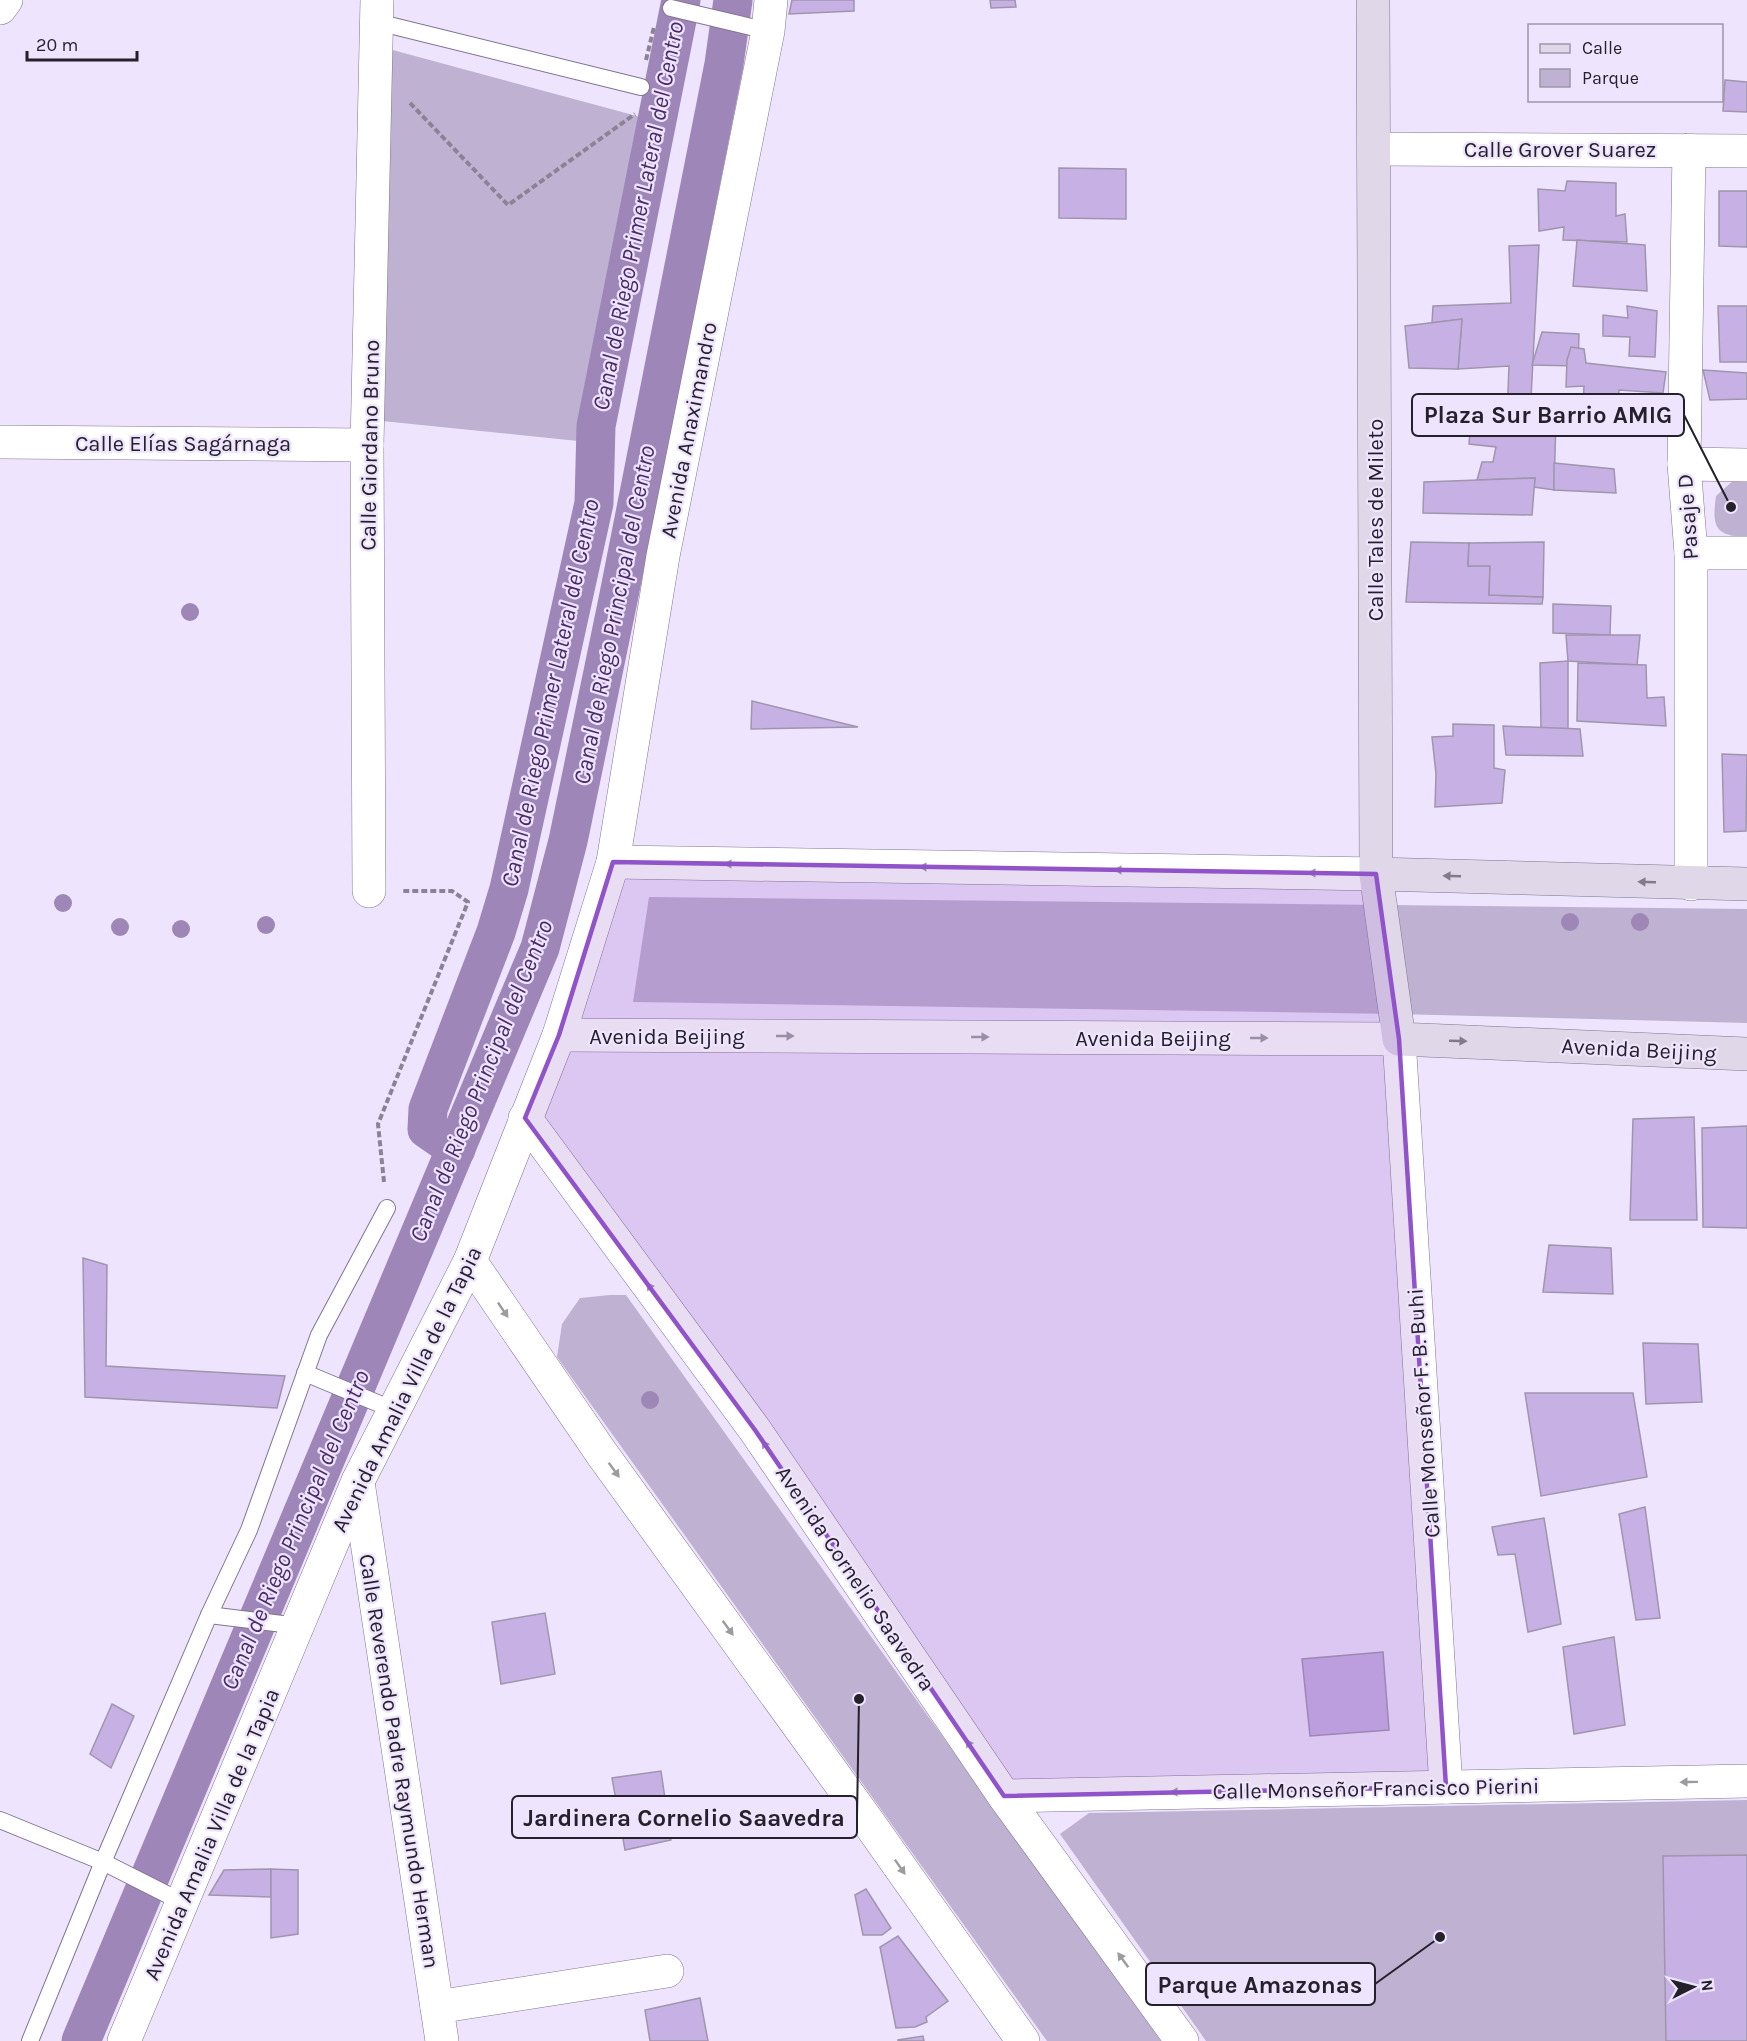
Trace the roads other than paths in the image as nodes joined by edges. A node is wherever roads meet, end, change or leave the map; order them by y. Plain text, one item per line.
1 (6, 0) edge
2 (1373, 0) edge
3 (0, 8) edge
4 (671, 8) dead end
5 (377, 11) edge
6 (762, 19) edge
7 (641, 87) dead end
8 (1374, 149) junction
9 (1689, 150) junction
10 (1747, 151) edge
11 (0, 442) edge
12 (367, 445) junction
13 (1684, 464) junction
14 (1747, 465) edge
15 (1691, 553) junction
16 (1747, 553) edge
17 (613, 862) junction
18 (1376, 874) junction
19 (1691, 884) junction
20 (1747, 884) edge
21 (369, 891) road end
22 (559, 1035) junction
23 (1400, 1039) junction
24 (1747, 1054) edge
25 (525, 1118) junction
26 (387, 1208) road end
27 (470, 1262) junction
28 (304, 1373) junction
29 (382, 1405) junction
30 (358, 1481) junction
31 (216, 1616) junction
32 (284, 1624) junction
33 (1747, 1781) edge
34 (1446, 1787) junction
35 (1004, 1796) junction
36 (0, 1820) edge
37 (103, 1862) junction
38 (176, 1898) junction
39 (667, 1971) dead end
40 (437, 2007) junction
41 (30, 2041) edge
42 (124, 2041) edge
43 (442, 2041) edge
44 (1023, 2041) edge
45 (1182, 2041) edge

1 - 3 street
2 - 8 street, Calle Tales de Mileto
4 - 6 lane
5 - 7 lane
5 - 12 street, Calle Giordano Bruno
6 - 17 street, Avenida Anaximandro
8 - 9 street, Calle Grover Suarez
8 - 18 street, Calle Tales de Mileto
9 - 10 street, Calle Grover Suarez
9 - 13 street, Pasaje D
11 - 12 street, Calle Elías Sagárnaga
12 - 21 street, Calle Giordano Bruno
13 - 14 street
13 - 15 street, Pasaje D
15 - 16 street
15 - 19 street, Pasaje D
18 -> 17 street
17 - 22 street, Avenida Amalia Villa de la Tapia
19 -> 18 street
18 - 23 street, Calle Tales de Mileto
19 - 20 street
22 -> 23 street, Avenida Beijing
22 - 25 street, Avenida Amalia Villa de la Tapia
23 -> 24 street, Avenida Beijing
23 - 34 street, Calle Monseñor F. B. Buhi
25 - 27 street, Avenida Amalia Villa de la Tapia
35 -> 25 street, Avenida Cornelio Saavedra
26 - 28 lane
27 - 29 street, Avenida Amalia Villa de la Tapia
27 -> 44 street
28 - 29 lane
28 - 31 lane
29 - 30 street, Avenida Amalia Villa de la Tapia
30 - 32 street, Avenida Amalia Villa de la Tapia
30 - 40 street, Calle Reverendo Padre Raymundo Herman
31 - 32 lane
31 - 37 lane
32 - 38 street, Avenida Amalia Villa de la Tapia
33 -> 34 street, Calle Monseñor Francisco Pierini
34 -> 35 street, Calle Monseñor Francisco Pierini
45 -> 35 street, Avenida Cornelio Saavedra
36 - 37 lane
37 - 38 lane
37 - 41 lane
38 - 42 street, Avenida Amalia Villa de la Tapia
39 - 40 street
40 - 43 street, Calle Reverendo Padre Raymundo Herman

